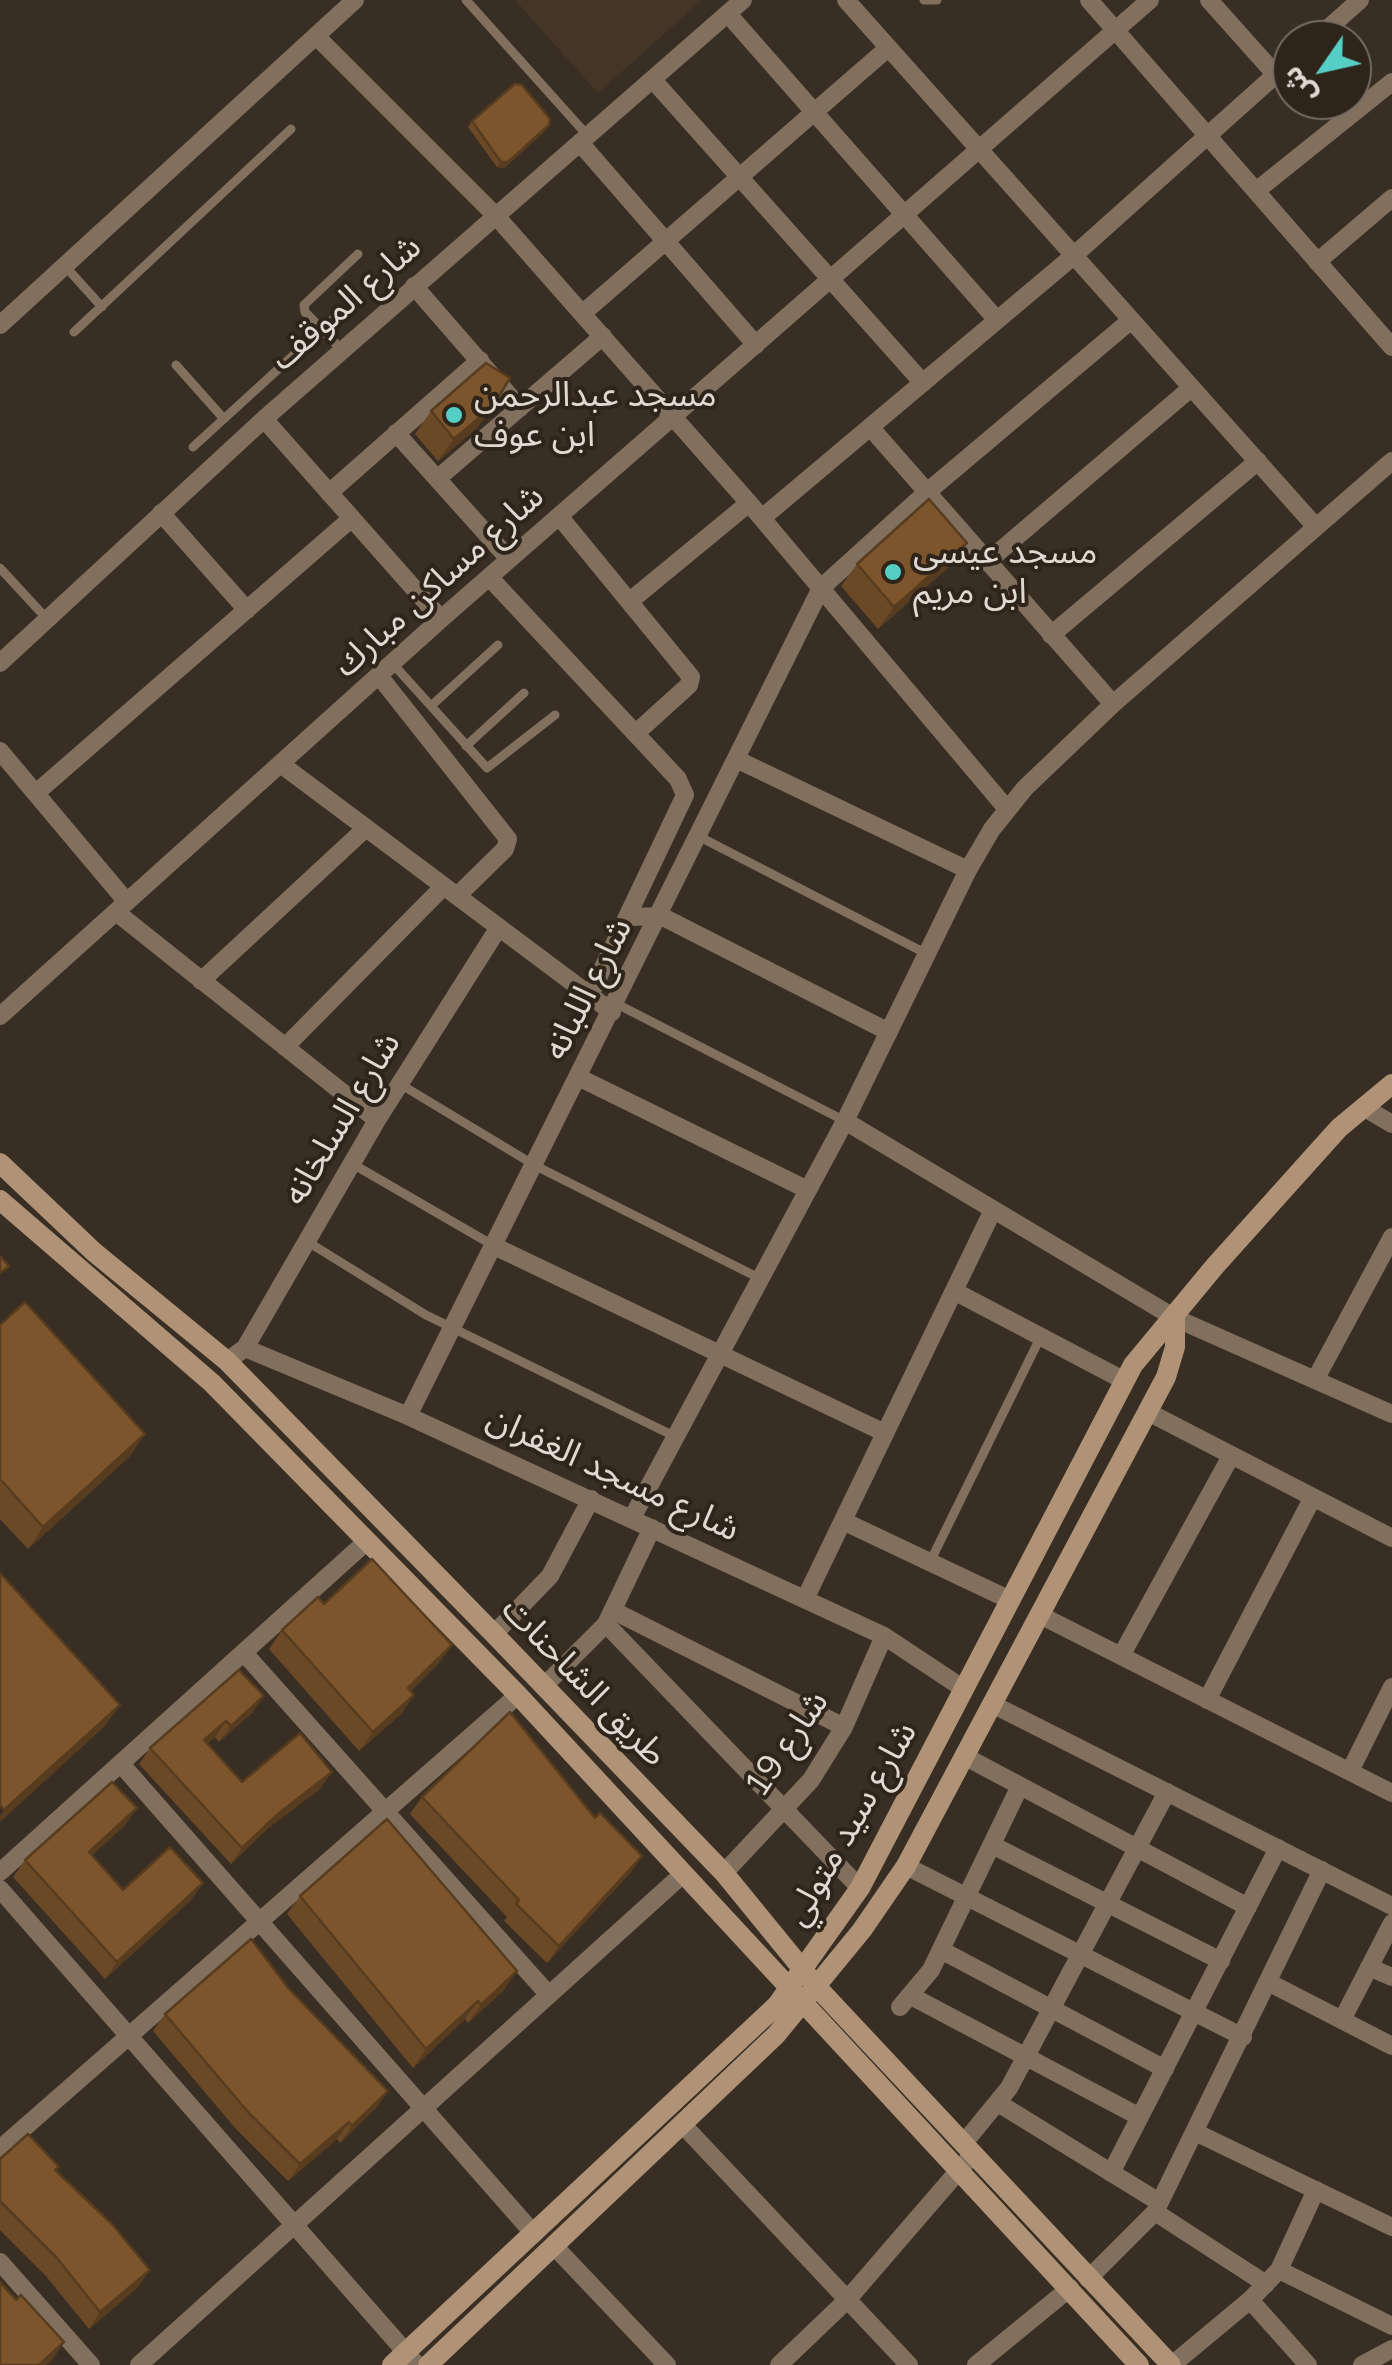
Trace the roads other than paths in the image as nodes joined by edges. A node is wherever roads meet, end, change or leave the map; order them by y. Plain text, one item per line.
1 (356, 0) edge
2 (466, 0) edge
3 (743, 0) edge
4 (846, 0) edge
5 (924, 0) edge
6 (938, 0) edge
7 (1089, 0) edge
8 (1150, 0) edge
9 (1209, 0) edge
10 (1360, 0) edge
11 (1338, 7) edge
12 (728, 14) junction
13 (1115, 30) junction
14 (316, 36) junction
15 (888, 48) junction
16 (1272, 71) edge
17 (1272, 79) edge
18 (654, 80) junction
19 (1392, 82) edge
20 (812, 112) junction
21 (290, 128) dead end
22 (1208, 136) junction
23 (585, 140) junction
24 (978, 152) junction
25 (738, 175) junction
26 (1256, 191) junction
27 (1392, 198) edge
28 (496, 216) junction
29 (904, 216) junction
30 (664, 240) junction
31 (358, 254) dead end
32 (1071, 258) junction
33 (1318, 262) junction
34 (64, 266) junction
35 (830, 280) junction
36 (414, 286) junction
37 (102, 306) junction
38 (344, 310) dead end
39 (583, 313) junction
40 (997, 320) junction
41 (1130, 321) junction
42 (0, 325) edge
43 (322, 330) junction
44 (74, 332) dead end
45 (603, 336) junction
46 (1389, 336) edge
47 (756, 345) junction
48 (342, 350) junction
49 (480, 360) junction
50 (176, 365) dead end
51 (923, 383) junction
52 (1191, 388) junction
53 (520, 408) junction
54 (674, 417) junction
55 (224, 419) junction
56 (264, 419) junction
57 (870, 427) junction
58 (396, 434) junction
59 (194, 447) dead end
60 (1258, 461) junction
61 (1392, 461) edge
62 (437, 479) junction
63 (329, 493) junction
64 (926, 493) junction
65 (756, 511) junction
66 (161, 513) junction
67 (559, 516) junction
68 (352, 518) junction
69 (1316, 527) junction
70 (509, 560) junction
71 (987, 562) junction
72 (0, 568) edge
73 (489, 577) junction
74 (821, 588) junction
75 (630, 601) junction
76 (247, 610) junction
77 (47, 619) junction
78 (441, 619) junction
79 (1050, 635) junction
80 (498, 645) dead end
81 (0, 664) edge
82 (387, 670) junction
83 (524, 694) dead end
84 (1113, 704) junction
85 (431, 706) junction
86 (555, 715) dead end
87 (636, 733) junction
88 (466, 746) junction
89 (0, 751) edge
90 (738, 760) junction
91 (282, 765) junction
92 (36, 793) junction
93 (1007, 809) junction
94 (366, 828) junction
95 (700, 836) junction
96 (968, 870) junction
97 (451, 891) junction
98 (121, 907) junction
99 (661, 916) junction
100 (629, 917) junction
101 (499, 928) junction
102 (927, 954) junction
103 (201, 980) junction
104 (590, 995) junction
105 (615, 1008) junction
106 (0, 1016) edge
107 (889, 1032) junction
108 (285, 1047) junction
109 (580, 1078) junction
110 (400, 1084) junction
111 (1392, 1084) edge
112 (1363, 1107) junction
113 (376, 1120) junction
114 (845, 1121) junction
115 (1392, 1124) edge
116 (351, 1162) junction
117 (0, 1164) edge
118 (536, 1166) junction
119 (808, 1190) junction
120 (0, 1200) edge
121 (993, 1210) junction
122 (1392, 1238) edge
123 (306, 1240) junction
124 (496, 1247) junction
125 (761, 1279) junction
126 (954, 1291) junction
127 (1174, 1318) junction
128 (454, 1329) junction
129 (1042, 1335) junction
130 (245, 1348) junction
131 (721, 1353) junction
132 (227, 1362) junction
133 (1125, 1380) junction
134 (1315, 1380) junction
135 (1148, 1412) junction
136 (1392, 1414) edge
137 (408, 1416) junction
138 (885, 1433) junction
139 (676, 1437) junction
140 (1231, 1456) junction
141 (1314, 1497) junction
142 (591, 1499) junction
143 (632, 1518) junction
144 (843, 1521) junction
145 (652, 1528) junction
146 (1392, 1538) edge
147 (368, 1541) junction
148 (930, 1562) junction
149 (805, 1599) junction
150 (1010, 1600) junction
151 (1040, 1615) junction
152 (610, 1617) junction
153 (494, 1634) junction
154 (884, 1636) junction
155 (245, 1654) junction
156 (1121, 1656) junction
157 (544, 1686) junction
158 (1392, 1688) edge
159 (964, 1689) junction
160 (518, 1695) junction
161 (1207, 1700) junction
162 (992, 1704) junction
163 (844, 1727) junction
164 (964, 1756) junction
165 (121, 1764) junction
166 (1350, 1772) junction
167 (1020, 1786) junction
168 (1167, 1792) junction
169 (1392, 1793) edge
170 (787, 1810) junction
171 (386, 1814) junction
172 (992, 1844) junction
173 (1137, 1848) junction
174 (1278, 1848) junction
175 (906, 1866) junction
176 (1322, 1870) junction
177 (0, 1872) edge
178 (684, 1874) junction
179 (724, 1874) junction
180 (860, 1888) junction
181 (0, 1889) edge
182 (968, 1896) junction
183 (1108, 1903) junction
184 (1392, 1906) edge
185 (1248, 1908) junction
186 (260, 1922) junction
187 (1392, 1924) edge
188 (941, 1950) junction
189 (1080, 1955) junction
190 (1221, 1961) junction
191 (1369, 1966) junction
192 (1392, 1977) edge
193 (797, 1978) junction
194 (1268, 1982) junction
195 (548, 1994) junction
196 (811, 1995) junction
197 (1052, 2009) junction
198 (1194, 2012) junction
199 (1342, 2020) junction
200 (130, 2036) junction
201 (1243, 2036) junction
202 (1392, 2046) edge
203 (1026, 2056) junction
204 (1165, 2069) junction
205 (998, 2103) junction
206 (423, 2108) junction
207 (1140, 2117) junction
208 (683, 2125) junction
209 (1195, 2132) junction
210 (0, 2150) edge
211 (965, 2156) junction
212 (1112, 2173) junction
213 (1316, 2190) junction
214 (1157, 2207) junction
215 (294, 2223) junction
216 (1392, 2227) edge
217 (534, 2234) junction
218 (554, 2246) junction
219 (0, 2262) edge
220 (1279, 2270) junction
221 (1079, 2284) junction
222 (1266, 2284) junction
223 (848, 2300) junction
224 (1250, 2300) junction
225 (1392, 2326) edge
226 (1392, 2349) edge
227 (404, 2361) edge
228 (91, 2365) edge
229 (139, 2365) edge
230 (428, 2365) edge
231 (667, 2365) edge
232 (780, 2365) edge
233 (909, 2365) edge
234 (976, 2365) edge
235 (1139, 2365) edge
236 (1171, 2365) edge
237 (1308, 2365) edge
238 (1362, 2365) edge

1 - 14 street
2 - 23 lane
3 - 12 street, شارع الموقف
4 - 15 street
5 - 6 lane
7 - 13 street
8 - 13 street, شارع مساكن مبارك
9 - 16 street
10 - 11 street
12 - 18 street, شارع الموقف
12 - 20 street
13 - 22 street
13 - 24 street, شارع مساكن مبارك
14 - 28 street
14 - 34 street
15 - 20 street
15 - 24 street
17 - 22 street
18 - 23 street, شارع الموقف
18 - 25 street
19 - 26 street
20 - 25 street
20 - 29 street
21 - 37 lane
22 - 26 street
22 - 32 street
23 - 28 street, شارع الموقف
23 - 30 street
24 - 29 street, شارع مساكن مبارك
24 - 32 street
25 - 30 street
25 - 35 street
26 - 33 street
27 - 33 street
28 - 36 street, شارع الموقف
28 - 39 street
29 - 35 street, شارع مساكن مبارك
29 - 40 street
30 - 39 street
30 - 47 street
31 - 43 lane
32 - 40 street
32 - 41 street
33 - 46 street
34 - 37 lane
34 - 42 street
35 - 47 street, شارع مساكن مبارك
35 - 51 street
36 - 48 street, شارع الموقف
36 - 49 street
37 - 44 lane
38 - 43 lane
39 - 45 street
40 - 51 street
41 - 52 street
41 - 64 street
43 - 48 lane
43 - 55 lane
45 - 53 street
45 - 54 street
47 - 54 street, شارع مساكن مبارك
48 - 56 street, شارع الموقف
49 - 53 street
49 - 58 street
50 - 55 lane
51 - 57 street
52 - 60 street
52 - 71 street
53 - 62 street
54 - 65 street
54 - 67 street, شارع مساكن مبارك
55 - 59 lane
56 - 63 street
56 - 66 street, شارع الموقف
57 - 64 street
57 - 65 street
58 - 62 street
58 - 63 street
60 - 69 street
60 - 79 street
61 - 69 street
62 - 70 street
63 - 68 street
64 - 71 street
64 - 74 street
65 - 74 street
65 - 75 street
66 - 76 street
66 - 77 street, شارع الموقف
67 - 70 street, شارع مساكن مبارك
67 - 75 street
68 - 76 street
68 - 78 street
69 - 84 street
70 - 73 street, شارع مساكن مبارك
71 - 79 street
72 - 77 lane
73 - 78 street, شارع مساكن مبارك
73 - 87 street
74 - 90 street, شارع اللبانه
74 - 93 street
75 - 87 street
76 - 92 street
77 - 81 street, شارع الموقف
78 - 82 street, شارع مساكن مبارك
79 - 84 street
80 - 85 lane
82 - 85 lane
82 - 91 street, شارع مساكن مبارك
82 - 97 street
83 - 88 lane
84 - 93 street
85 - 88 lane
86 - 88 lane
87 - 100 street
89 - 92 street
90 - 95 street, شارع اللبانه
90 - 96 street
91 - 94 street
91 - 98 street, شارع مساكن مبارك
92 - 98 street
93 - 96 street
94 - 97 street
94 - 103 street
95 - 99 street, شارع اللبانه
95 - 102 lane
96 - 102 street
97 - 101 street
97 - 108 street
98 - 103 street
98 - 106 street, شارع مساكن مبارك
99 - 100 street
99 - 105 street, شارع اللبانه
99 - 107 street
100 - 104 street
101 - 104 street
101 - 110 street, شارع السلخانه
102 - 107 street
103 - 108 street
104 - 105 street
105 - 109 street, شارع اللبانه
105 - 114 lane
107 - 114 street
108 - 113 street
109 - 118 street, شارع اللبانه
109 - 119 street
110 - 113 street, شارع السلخانه
110 - 118 lane
111 - 112 street, شارع سيد متولي
112 - 115 street
112 - 127 street, شارع سيد متولي
113 - 116 street, شارع السلخانه
114 - 119 street
114 - 121 street
116 - 123 street, شارع السلخانه
116 - 124 lane
117 - 132 street, طريق الشاحنات
118 - 124 street, شارع اللبانه
118 - 125 lane
119 - 125 street
120 - 147 street, طريق الشاحنات
121 - 126 street
121 - 127 street
122 - 134 street
123 - 128 lane
123 - 130 street, شارع السلخانه
124 - 128 street, شارع اللبانه
124 - 131 street
125 - 131 street
126 - 129 street
126 - 138 street
127 - 133 street, شارع سيد متولي
127 - 134 street
127 - 135 street, شارع سيد متولي
128 - 137 street, شارع اللبانه
128 - 139 lane
129 - 133 street
129 - 148 lane
130 - 132 street
130 - 137 street, شارع مسجد الغفران
131 - 138 street
131 - 139 street
132 - 153 street, طريق الشاحنات
133 - 150 street, شارع سيد متولي
134 - 136 street
135 - 140 street
135 - 151 street, شارع سيد متولي
137 - 142 street, شارع مسجد الغفران
138 - 144 street
139 - 143 street
140 - 141 street
140 - 156 street
141 - 146 street
141 - 161 street
142 - 143 street, شارع مسجد الغفران
142 - 153 street
143 - 145 street, شارع مسجد الغفران
144 - 148 street
144 - 149 street
145 - 149 street, شارع مسجد الغفران
145 - 152 street
147 - 155 street
147 - 160 street, طريق الشاحنات
148 - 150 street
149 - 154 street, شارع مسجد الغفران
150 - 159 street, شارع سيد متولي
151 - 156 street
151 - 162 street, شارع سيد متولي
152 - 157 street
152 - 163 street
152 - 170 street
153 - 157 street, طريق الشاحنات
154 - 159 street, شارع مسجد الغفران
154 - 163 street, شارع 19
155 - 165 street
155 - 171 street
156 - 161 street
157 - 179 street, طريق الشاحنات
158 - 166 street
159 - 180 street, شارع سيد متولي
160 - 171 street
160 - 178 street, طريق الشاحنات
161 - 166 street
162 - 164 street, شارع سيد متولي
162 - 168 street
163 - 170 street, شارع 19
164 - 167 street
164 - 175 street, شارع سيد متولي
165 - 177 street
165 - 186 street
166 - 169 street
167 - 172 street
167 - 173 street
168 - 173 street
168 - 174 street
170 - 179 street, شارع 19
170 - 180 street
171 - 186 street
171 - 195 street
172 - 182 street
172 - 183 street
173 - 183 street
173 - 185 street
174 - 176 street
174 - 185 street
175 - 182 street
175 - 196 street, شارع سيد متولي
176 - 184 street
176 - 194 street
178 - 193 street, طريق الشاحنات
178 - 195 street
179 - 193 street, طريق الشاحنات
180 - 193 street, شارع سيد متولي
181 - 200 street
182 - 188 street
182 - 189 street
183 - 189 street
183 - 190 street
185 - 190 street
186 - 200 street
186 - 206 street
187 - 191 street
188 - 197 street
188 - 203 street
189 - 197 street
189 - 198 street
190 - 198 street
191 - 192 street
191 - 199 street
193 - 196 street, طريق الشاحنات
193 - 217 street, شارع سيد متولي
194 - 199 street
194 - 201 street
195 - 206 street
196 - 208 street, شارع سيد متولي
196 - 211 street, طريق الشاحنات
197 - 203 street
197 - 204 street
198 - 201 street
198 - 204 street
199 - 202 street
200 - 210 street
200 - 215 street
201 - 209 street
203 - 205 street
203 - 207 street
204 - 207 street
205 - 211 street
205 - 212 street
206 - 215 street
206 - 217 street
207 - 212 street
208 - 218 street, شارع سيد متولي
208 - 223 street
209 - 213 street
209 - 214 street
211 - 221 street, طريق الشاحنات
211 - 223 street
212 - 214 street
213 - 216 street
213 - 220 street
214 - 221 street
214 - 222 street
215 - 227 street
215 - 229 street
217 - 227 street, شارع سيد متولي
218 - 230 street, شارع سيد متولي
218 - 231 street
219 - 228 street
220 - 222 street
220 - 225 street
221 - 234 street
221 - 235 street
221 - 236 street
222 - 224 street
223 - 232 street
223 - 233 street
224 - 236 street
224 - 237 street
226 - 238 street

